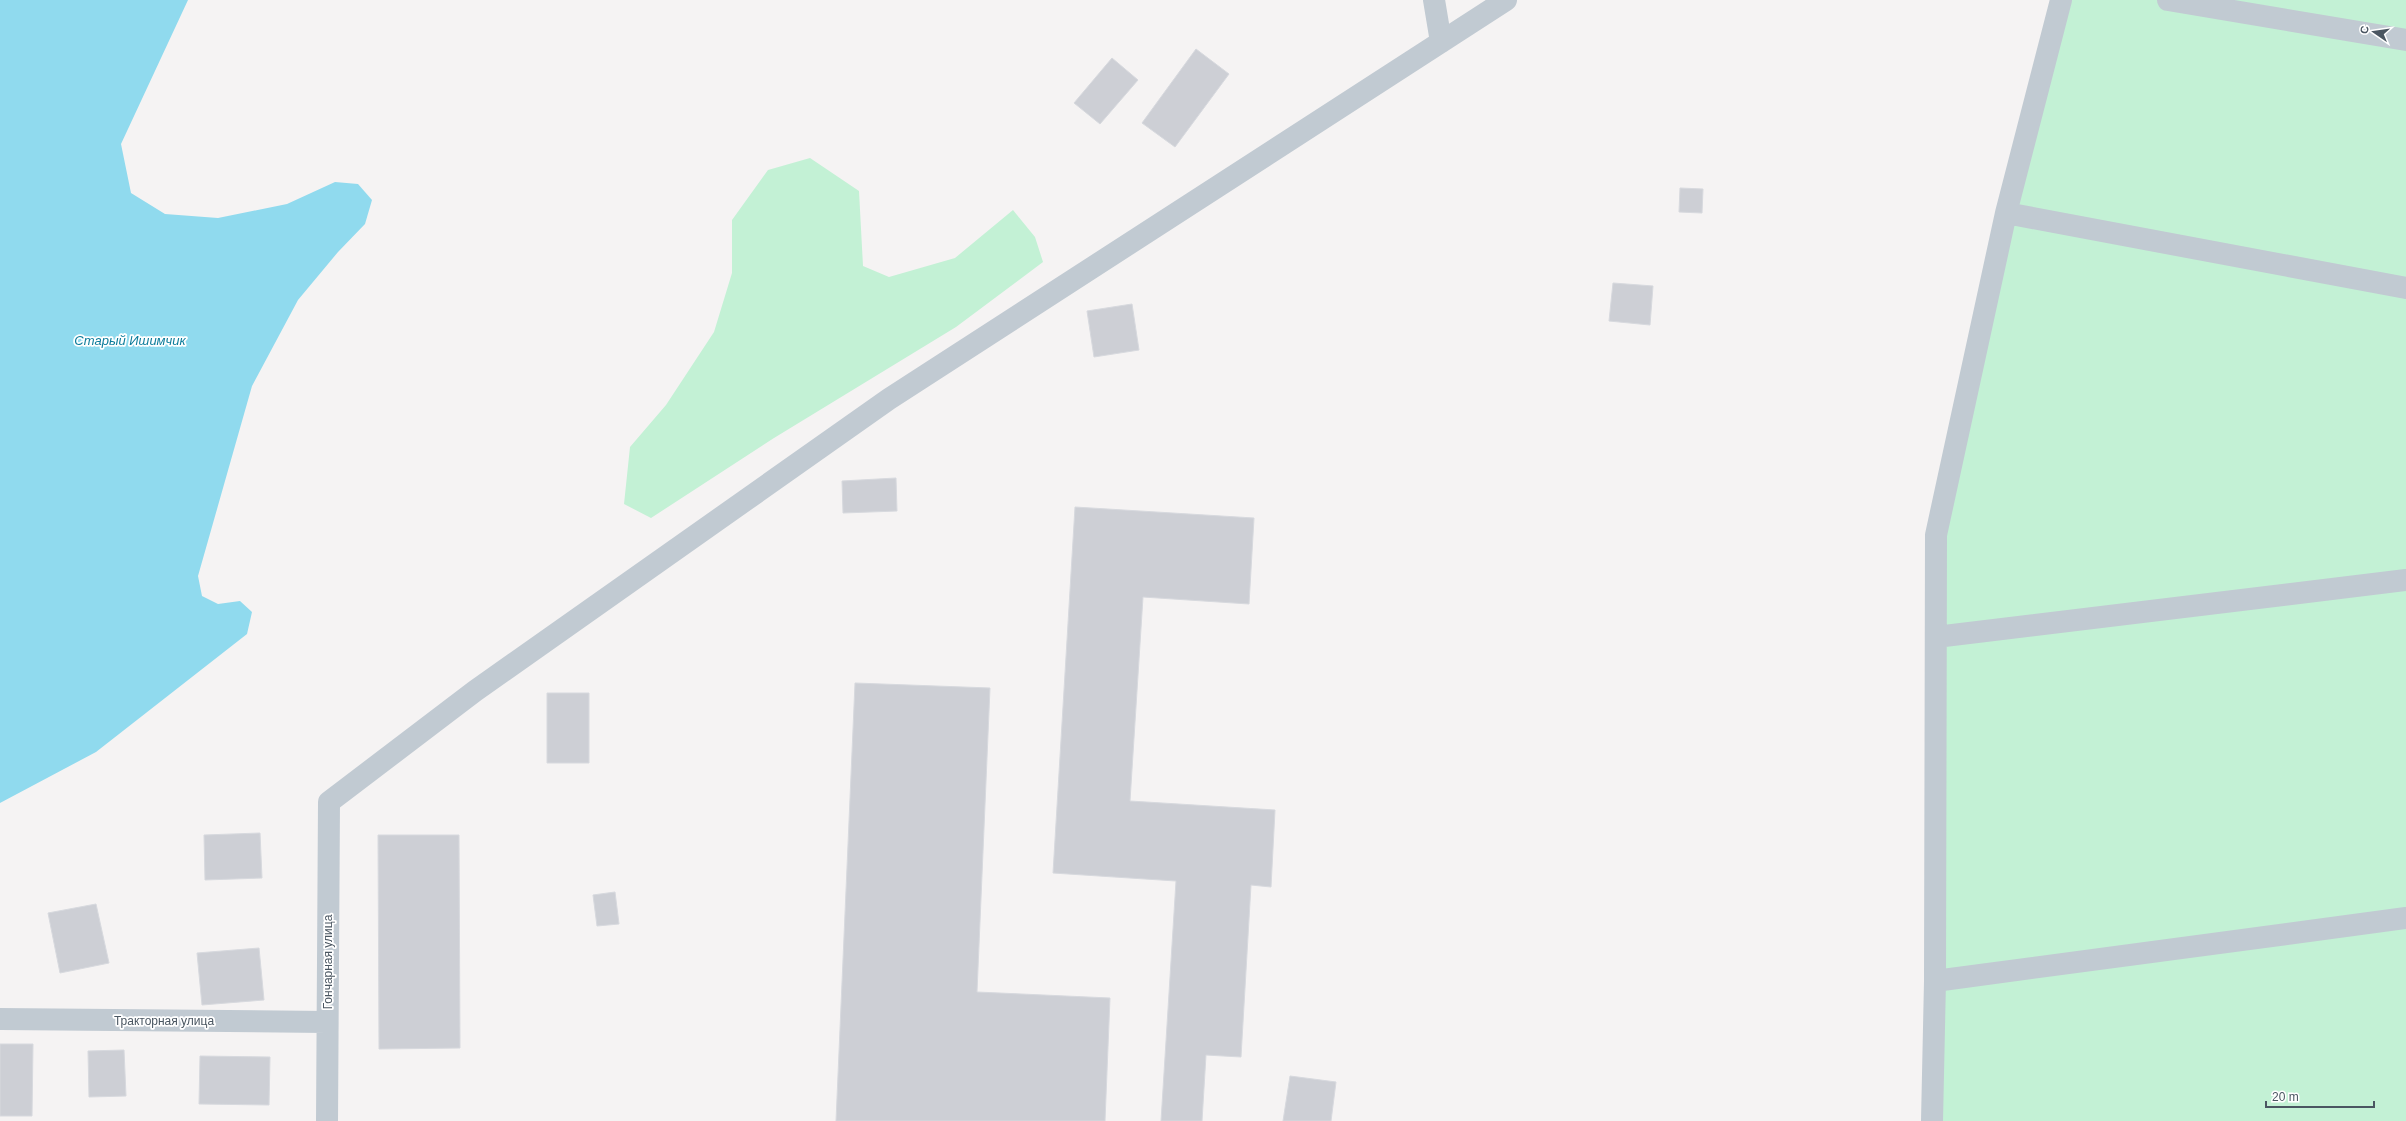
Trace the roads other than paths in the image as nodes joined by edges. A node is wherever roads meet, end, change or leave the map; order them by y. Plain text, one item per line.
1 (1434, 0) edge
2 (1506, 0) edge
3 (2061, 0) edge
4 (2168, 0) edge
5 (2406, 40) edge
6 (1441, 42) junction
7 (2006, 213) junction
8 (2406, 288) edge
9 (2406, 580) edge
10 (1936, 637) junction
11 (2406, 918) edge
12 (1935, 981) junction
13 (0, 1019) edge
14 (327, 1022) junction
15 (327, 1121) edge
16 (1932, 1121) edge

1 - 6 street
2 - 6 street
3 - 7 street
4 - 5 street
6 - 14 street, Гончарная улица
7 - 8 street
7 - 10 street
9 - 10 street
10 - 12 street
11 - 12 street
12 - 16 street
13 - 14 street, Тракторная улица
14 - 15 street, Гончарная улица

